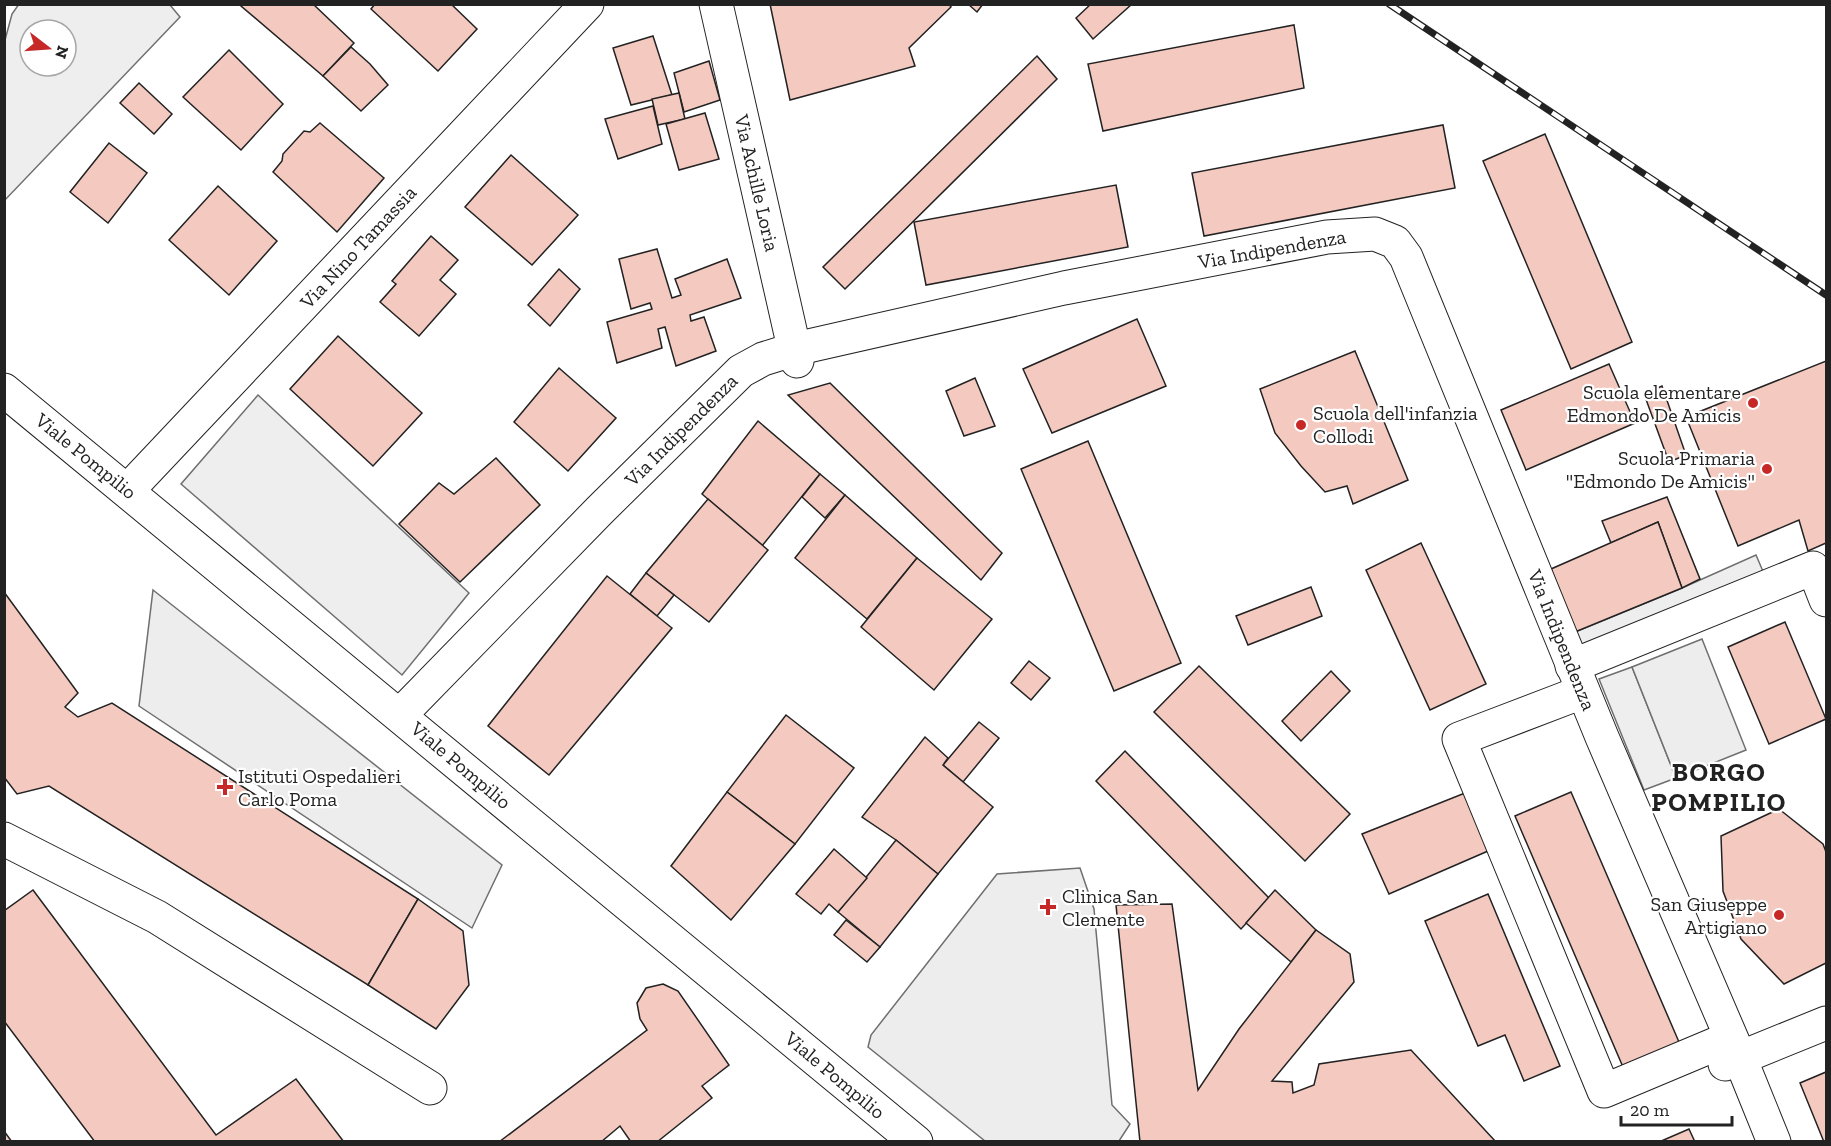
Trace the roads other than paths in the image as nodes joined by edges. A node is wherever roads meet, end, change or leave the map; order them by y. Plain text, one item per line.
1 (587, 4) edge
2 (716, 4) edge
3 (796, 355) junction
4 (4, 390) edge
5 (128, 490) junction
6 (1822, 578) edge
7 (1570, 682) junction
8 (406, 720) junction
9 (4, 839) edge
10 (1827, 1023) edge
11 (1727, 1055) junction
12 (430, 1088) dead end
13 (916, 1142) edge
14 (1758, 1142) edge
15 (1774, 1142) edge

1 - 5 street, Via Nino Tamassia
2 - 3 street, Via Achille Loria
3 - 7 street, Via Indipendenza
3 - 8 street, Via Indipendenza
4 - 5 street, Viale Pompilio
5 - 8 street, Viale Pompilio
6 - 7 street
7 - 11 street, Via Indipendenza
7 - 11 street
8 - 13 street, Viale Pompilio
9 - 12 street
10 - 11 street
11 - 14 street, Via Indipendenza
11 - 15 street, Via Indipendenza

